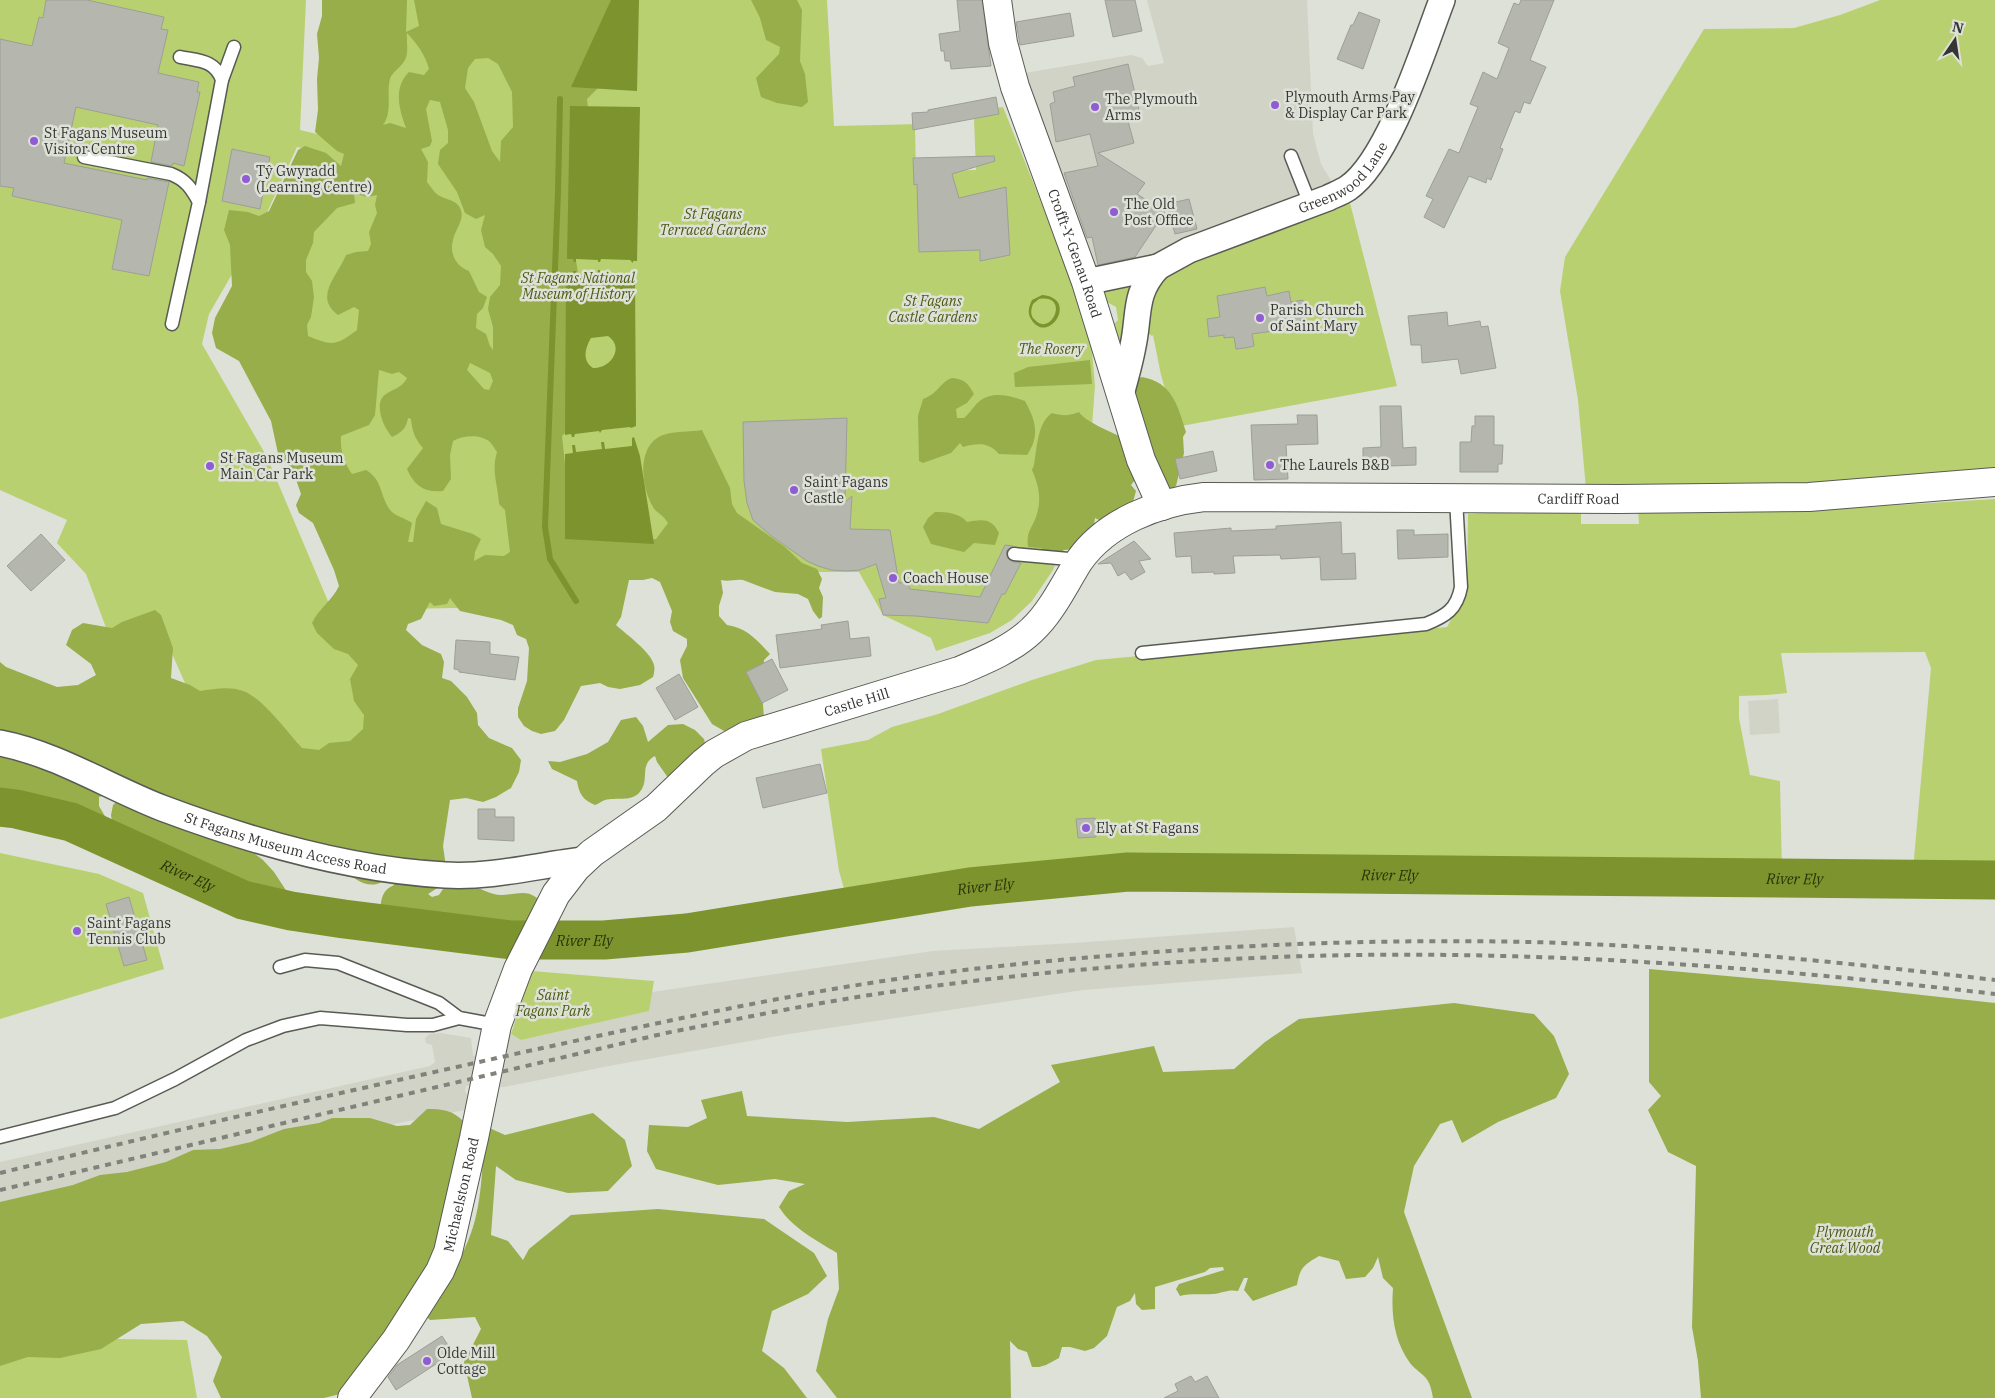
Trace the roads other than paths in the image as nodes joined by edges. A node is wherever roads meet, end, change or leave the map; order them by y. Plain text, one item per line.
1 (997, 0) edge
2 (1442, 0) edge
3 (234, 47) dead end
4 (180, 57) dead end
5 (222, 80) junction
6 (1291, 156) dead end
7 (84, 157) dead end
8 (198, 202) junction
9 (1310, 204) junction
10 (1158, 267) junction
11 (1086, 282) junction
12 (172, 324) dead end
13 (1120, 395) junction
14 (1995, 482) edge
15 (1456, 499) junction
16 (1162, 506) junction
17 (1014, 554) dead end
18 (1080, 560) junction
19 (1142, 653) dead end
20 (0, 743) edge
21 (584, 860) junction
22 (280, 966) dead end
23 (518, 970) joint
24 (459, 1018) junction
25 (497, 1025) junction
26 (0, 1137) edge
27 (352, 1398) edge

1 - 11 street, Crofft-Y-Genau Road
2 - 9 street, Greenwood Lane
3 - 5 lane
4 - 5 lane
5 - 8 lane
6 - 9 lane
7 - 8 lane
8 - 12 lane
9 - 10 street, Greenwood Lane
10 - 11 street, Greenwood Lane
10 - 13 street, Greenwood Lane
11 - 13 street, Crofft-Y-Genau Road
13 - 16 street, Crofft-Y-Genau Road
14 - 15 street, Cardiff Road
15 - 16 street, Cardiff Road
15 - 19 lane
16 - 18 street, Castle Hill
17 - 18 lane
18 - 21 street, Castle Hill
20 - 21 street, St Fagans Museum Access Road
21 - 23 street, Castle Hill
22 - 24 lane
23 - 25 street, Michaelston Road
24 - 25 lane
24 - 26 lane
25 - 27 street, Michaelston Road

